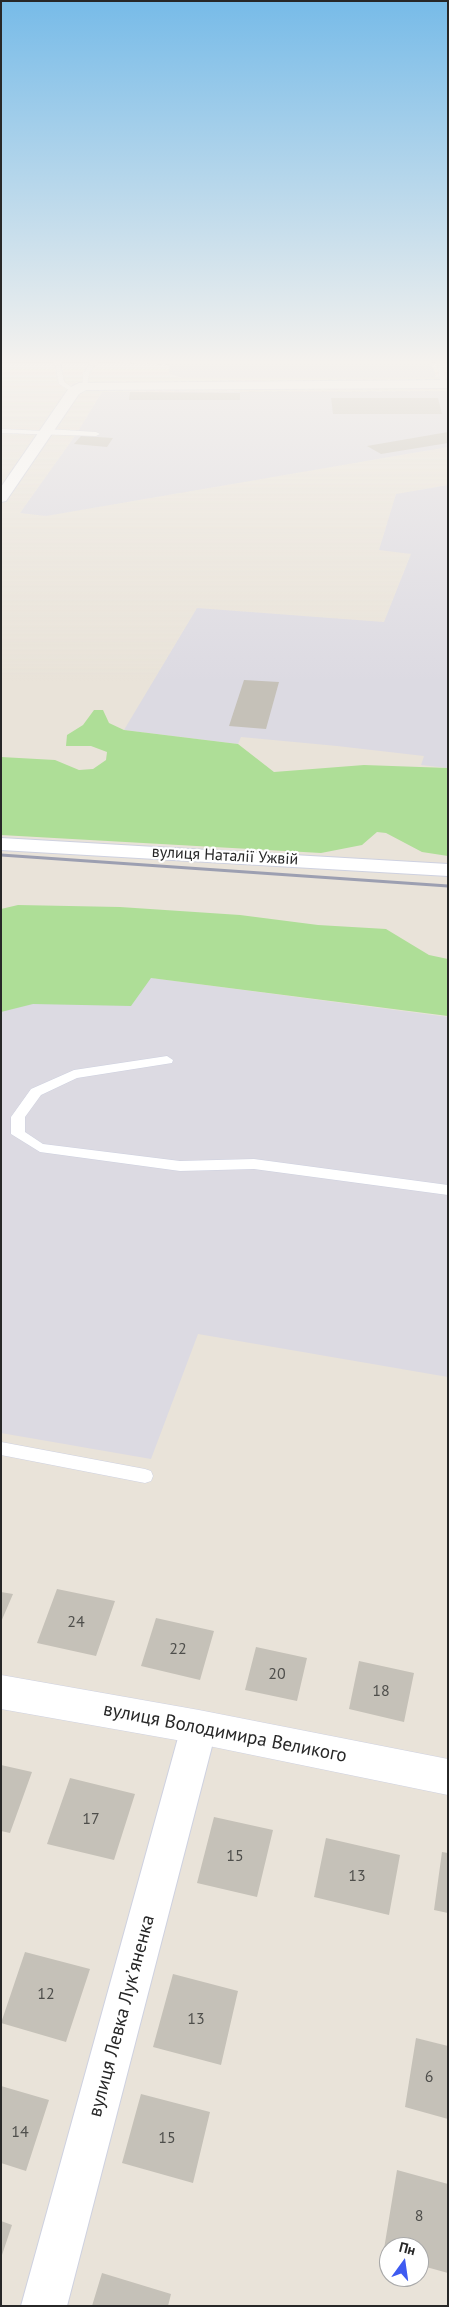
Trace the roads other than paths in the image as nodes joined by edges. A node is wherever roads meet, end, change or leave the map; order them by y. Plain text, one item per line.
1 (22, 468) edge
2 (1, 498) edge
3 (1, 844) edge
4 (448, 870) edge
5 (167, 1060) dead end
6 (448, 1190) edge
7 (1, 1448) edge
8 (145, 1476) dead end
9 (1, 1692) edge
10 (199, 1726) junction
11 (448, 1777) edge
12 (44, 2306) edge

1 - 2 street
3 - 4 street, вулиця Наталії Ужвій
5 - 6 lane
7 - 8 lane
9 - 10 street, вулиця Володимира Великого
10 - 11 street, вулиця Володимира Великого
10 - 12 street, вулиця Левка Лукʼяненка

